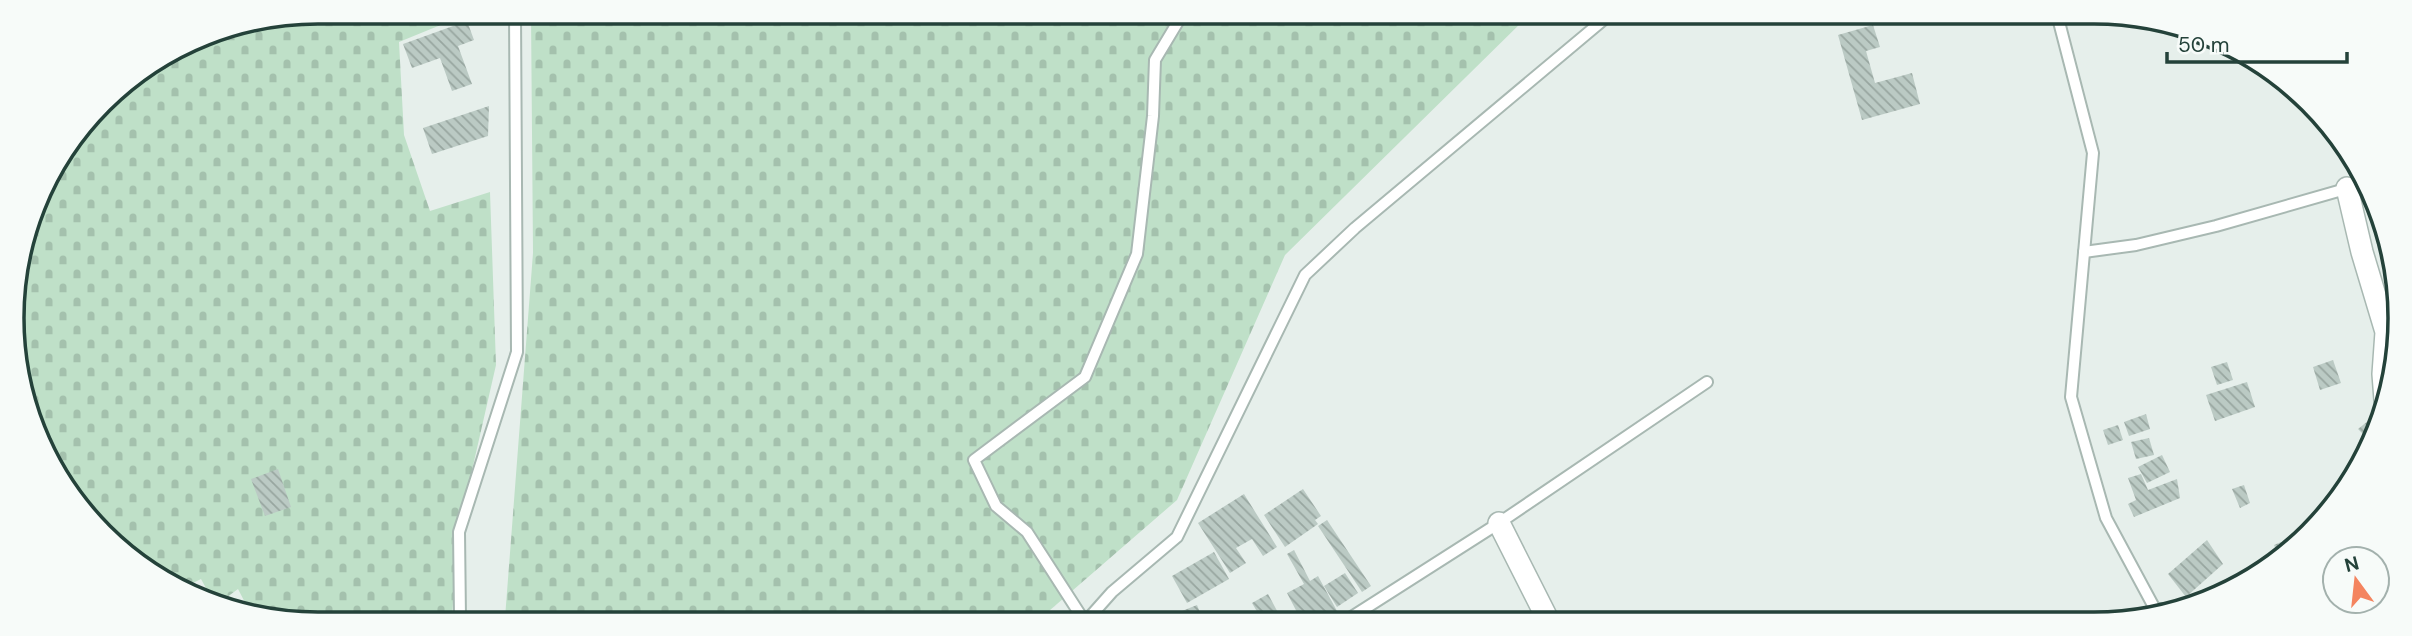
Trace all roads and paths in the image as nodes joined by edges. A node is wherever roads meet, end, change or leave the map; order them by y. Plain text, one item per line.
1 (515, 24) edge
2 (1177, 24) edge
3 (1598, 24) edge
4 (2060, 24) edge
5 (2355, 186) edge
6 (2084, 252) junction
7 (2384, 364) edge
8 (1707, 382) dead end
9 (1499, 523) junction
10 (2153, 605) edge
11 (460, 612) edge
12 (1081, 612) edge
13 (1093, 612) edge
14 (1360, 612) edge
15 (1544, 612) edge

1 - 11 lane
2 - 12 lane
3 - 13 lane
4 - 6 lane
5 - 6 lane
5 - 7 street
6 - 10 lane
8 - 9 lane
9 - 14 lane
9 - 15 street

